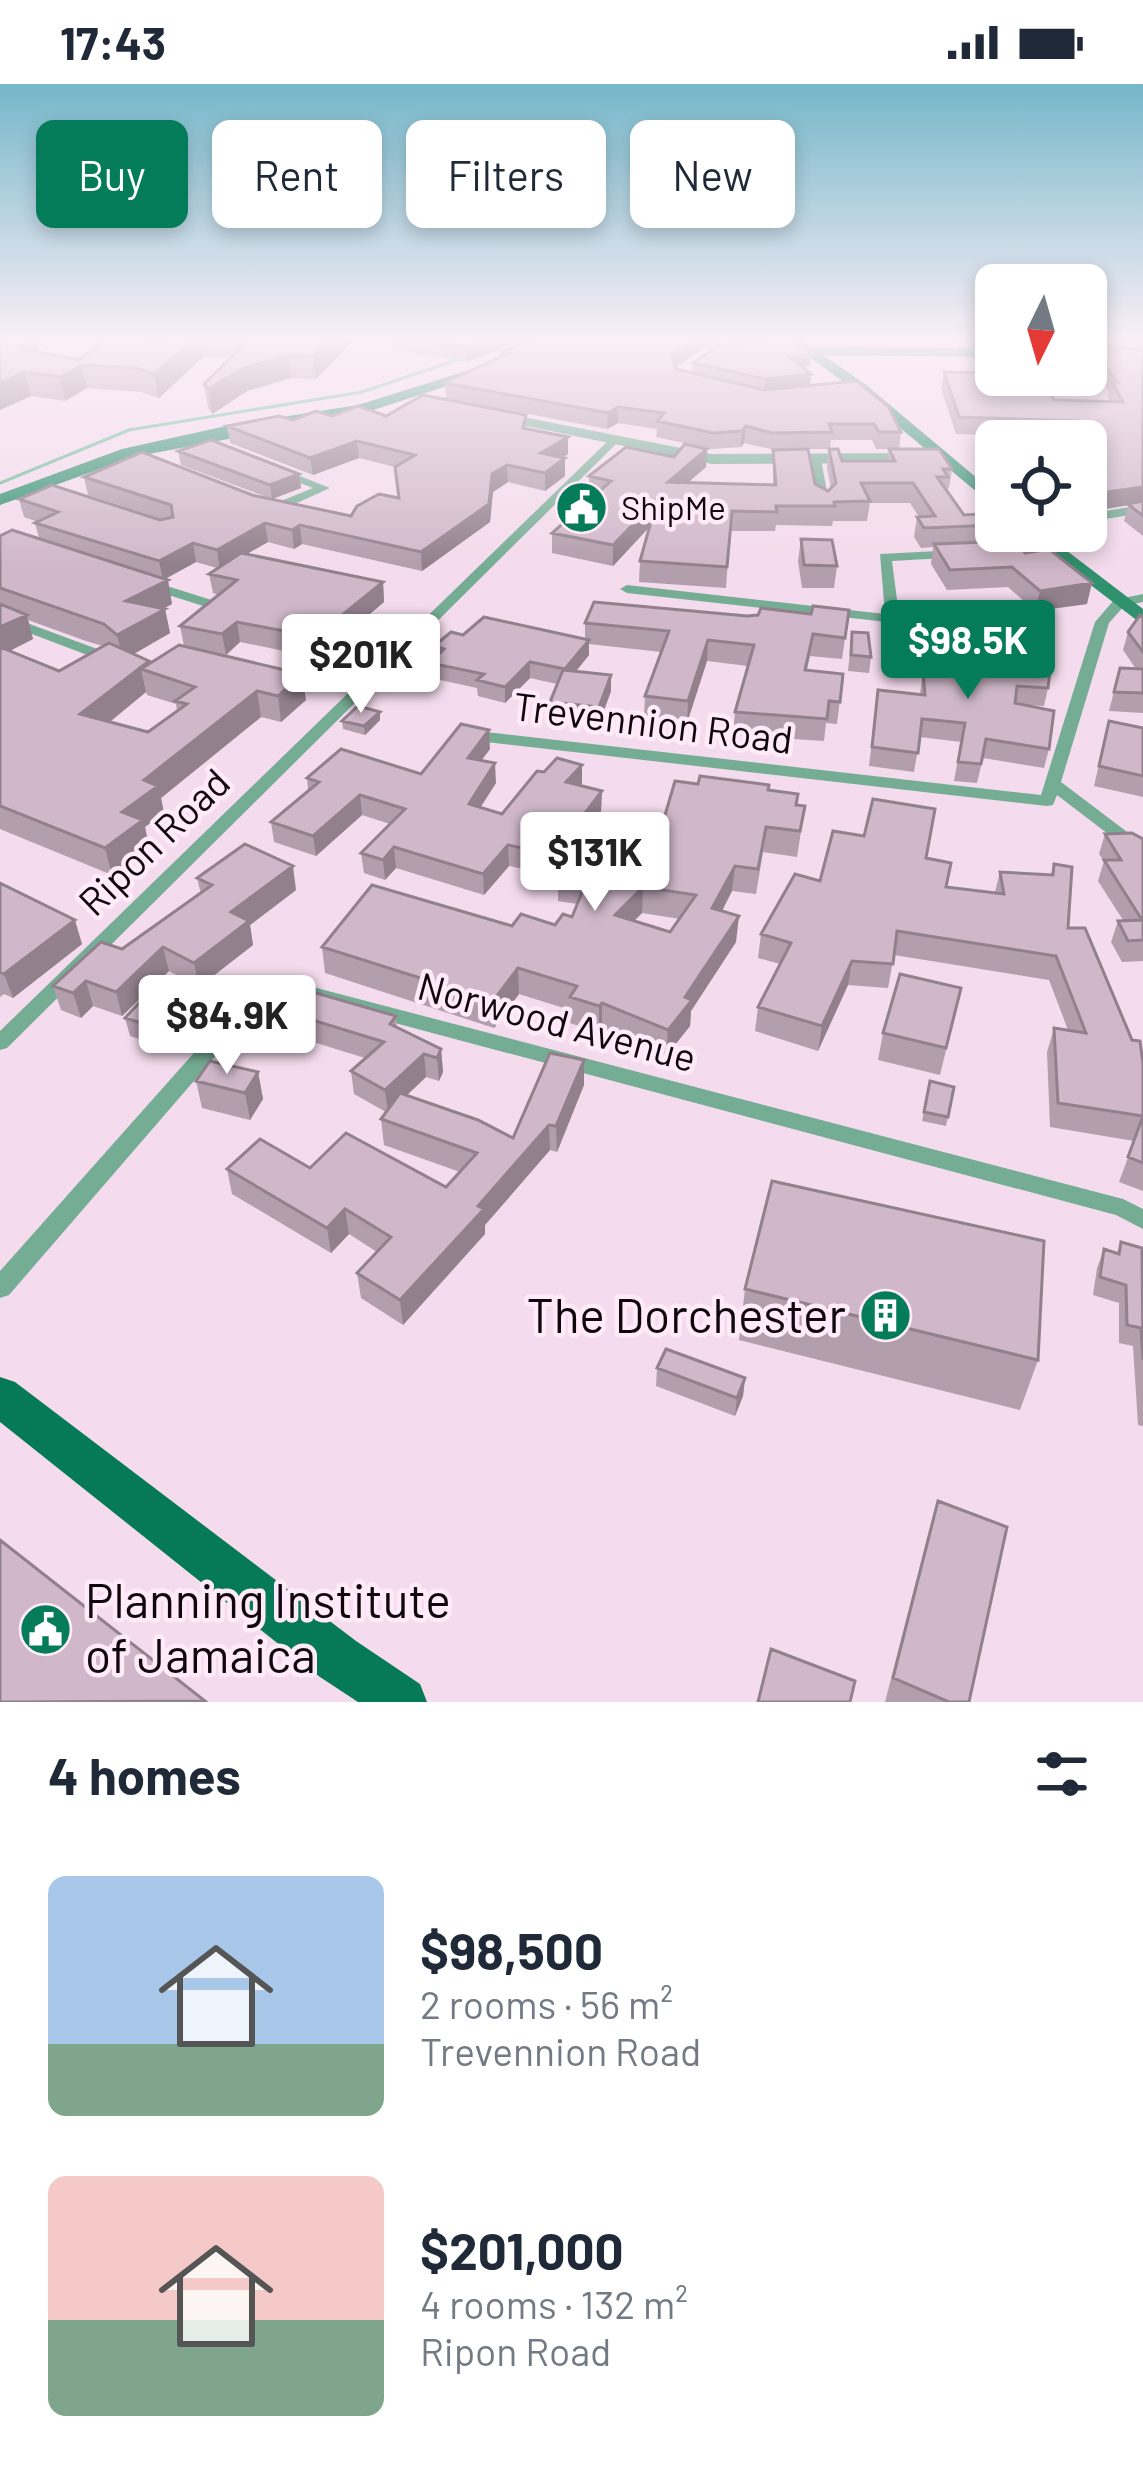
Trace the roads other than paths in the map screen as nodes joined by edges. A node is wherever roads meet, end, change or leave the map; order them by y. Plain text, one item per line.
1 (329, 414) edge
2 (483, 414) edge
3 (892, 414) edge
4 (615, 440) junction
5 (128, 453) junction
6 (946, 458) junction
7 (815, 459) junction
8 (265, 465) edge
9 (161, 467) edge
10 (975, 484) edge
11 (35, 486) junction
12 (53, 492) edge
13 (0, 500) edge
14 (252, 502) edge
15 (823, 503) edge
16 (273, 509) junction
17 (1143, 509) edge
18 (292, 513) edge
19 (1107, 515) edge
20 (1048, 552) edge
21 (965, 554) edge
22 (130, 579) edge
23 (627, 589) dead end
24 (1143, 598) edge
25 (1119, 603) junction
26 (216, 606) edge
27 (0, 616) edge
28 (1143, 619) edge
29 (103, 656) edge
30 (468, 735) edge
31 (1054, 785) junction
32 (1143, 852) edge
33 (0, 1043) edge
34 (1143, 1220) edge
35 (0, 1288) edge
36 (0, 1396) edge
37 (402, 1702) edge

1 - 5 main road
2 - 4 street
3 - 6 main road
4 - 7 street
4 - 33 street, Ripon Road
5 - 9 street
5 - 11 main road
6 - 7 street
6 - 10 main road
7 - 15 street
8 - 16 street
11 - 12 street
11 - 13 main road
14 - 16 street
16 - 18 street
17 - 19 street
20 - 25 main road
21 - 23 street
22 - 26 street
24 - 25 street
25 - 28 main road
25 - 31 street
27 - 29 street
30 - 31 street, Trevennion Road
31 - 32 street
34 - 35 street, Norwood Avenue
36 - 37 main road

